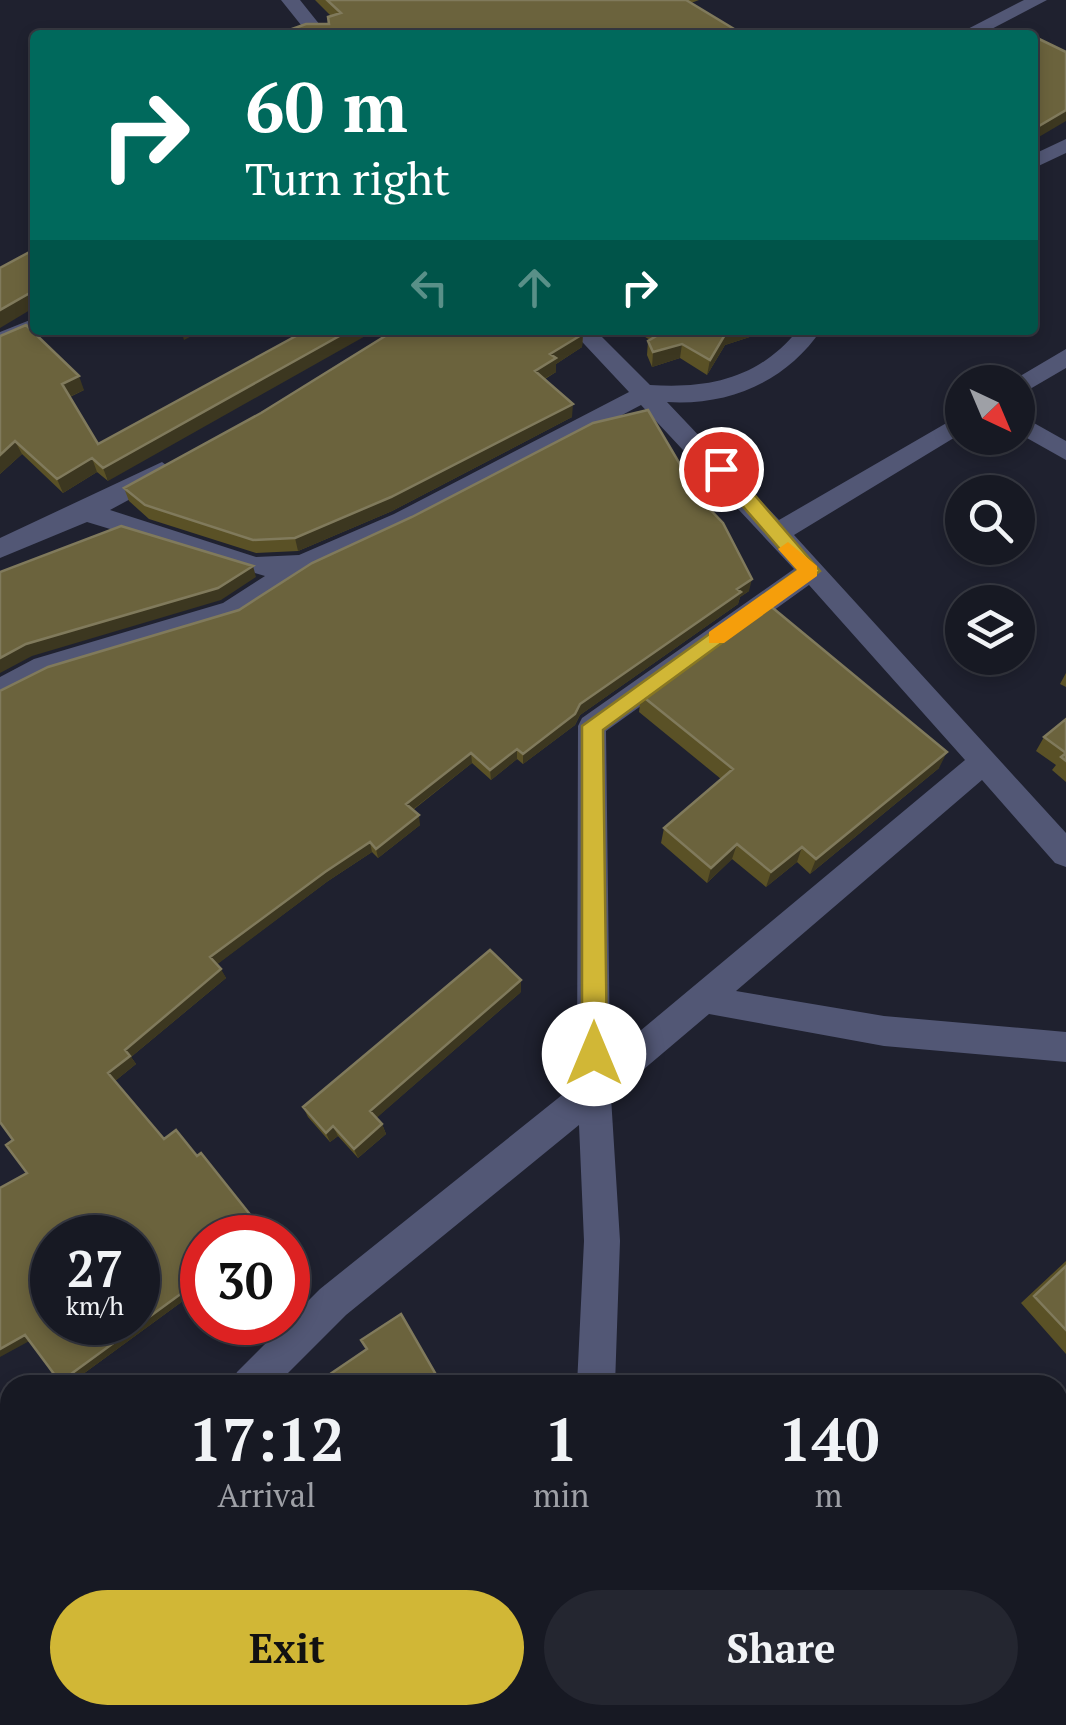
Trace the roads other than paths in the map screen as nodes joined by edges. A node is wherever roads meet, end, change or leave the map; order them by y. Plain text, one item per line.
1 (290, 0) edge
2 (1038, 0) edge
3 (315, 30) edge
4 (975, 30) edge
5 (1066, 145) edge
6 (1038, 160) edge
7 (30, 328) edge
8 (587, 335) edge
9 (806, 335) edge
10 (0, 340) edge
11 (1066, 357) edge
12 (1035, 377) edge
13 (645, 394) junction
14 (945, 432) edge
15 (1035, 433) edge
16 (1066, 452) edge
17 (179, 462) edge
18 (86, 512) junction
19 (774, 534) junction
20 (0, 549) edge
21 (304, 564) junction
22 (810, 571) junction
23 (0, 690) edge
24 (984, 761) junction
25 (1066, 854) edge
26 (704, 998) junction
27 (1066, 1047) edge
28 (594, 1090) junction
29 (260, 1375) edge
30 (596, 1375) edge

1 - 3 street
2 - 4 street
5 - 6 street
7 - 10 street
8 - 13 street
9 - 13 street
11 - 12 street
13 - 19 street
13 - 21 street
14 - 19 street
15 - 16 street
17 - 18 street
18 - 20 street
18 - 21 street
19 - 22 street
21 - 23 street
22 - 24 street
22 - 28 street
24 - 25 street
24 - 26 street
26 - 27 street
26 - 28 street
28 - 29 street
28 - 30 street

